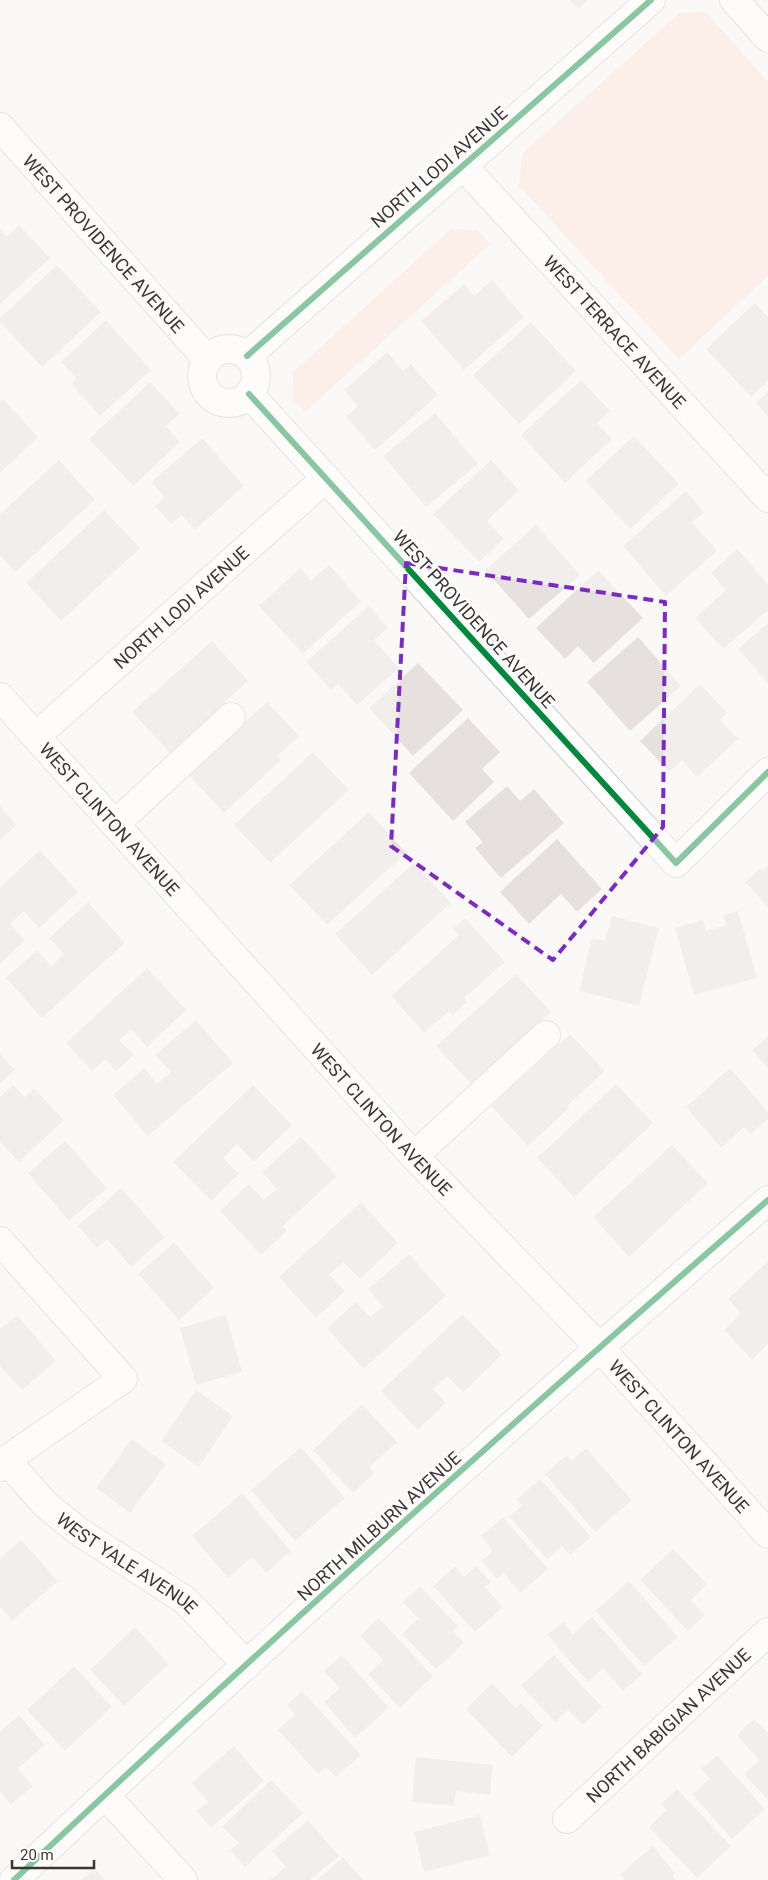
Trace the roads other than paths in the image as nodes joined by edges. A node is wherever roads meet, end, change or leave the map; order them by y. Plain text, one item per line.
1 (652, 0) edge
2 (734, 0) edge
3 (768, 38) edge
4 (0, 127) edge
5 (463, 166) junction
6 (247, 356) junction
7 (208, 360) junction
8 (249, 394) junction
9 (326, 478) junction
10 (768, 498) edge
11 (0, 697) edge
12 (231, 717) dead end
13 (36, 736) junction
14 (768, 772) edge
15 (115, 824) junction
16 (546, 1035) dead end
17 (414, 1156) junction
18 (768, 1200) edge
19 (0, 1241) edge
20 (599, 1347) junction
21 (3, 1464) edge
22 (768, 1534) edge
23 (768, 1632) edge
24 (247, 1665) junction
25 (104, 1795) junction
26 (567, 1819) dead end
27 (14, 1880) edge
28 (183, 1880) edge

1 - 5 street, NORTH LODI AVENUE
2 - 3 street
4 - 7 street, WEST PROVIDENCE AVENUE
5 - 6 street, NORTH LODI AVENUE
5 - 10 street, WEST TERRACE AVENUE
6 - 7 street
6 - 8 street
7 - 8 street
8 - 9 street, WEST PROVIDENCE AVENUE
9 - 13 street, NORTH LODI AVENUE
9 - 14 street, WEST PROVIDENCE AVENUE
11 - 13 street, WEST CLINTON AVENUE
12 - 15 street
13 - 15 street, WEST CLINTON AVENUE
15 - 17 street, WEST CLINTON AVENUE
16 - 17 street
17 - 20 street, WEST CLINTON AVENUE
18 - 20 street, NORTH MILBURN AVENUE
19 - 21 street
20 - 22 street, WEST CLINTON AVENUE
20 - 24 street, NORTH MILBURN AVENUE
21 - 24 street, WEST YALE AVENUE
23 - 26 street, NORTH BABIGIAN AVENUE
24 - 25 street, NORTH MILBURN AVENUE
25 - 27 street, NORTH MILBURN AVENUE
25 - 28 street

